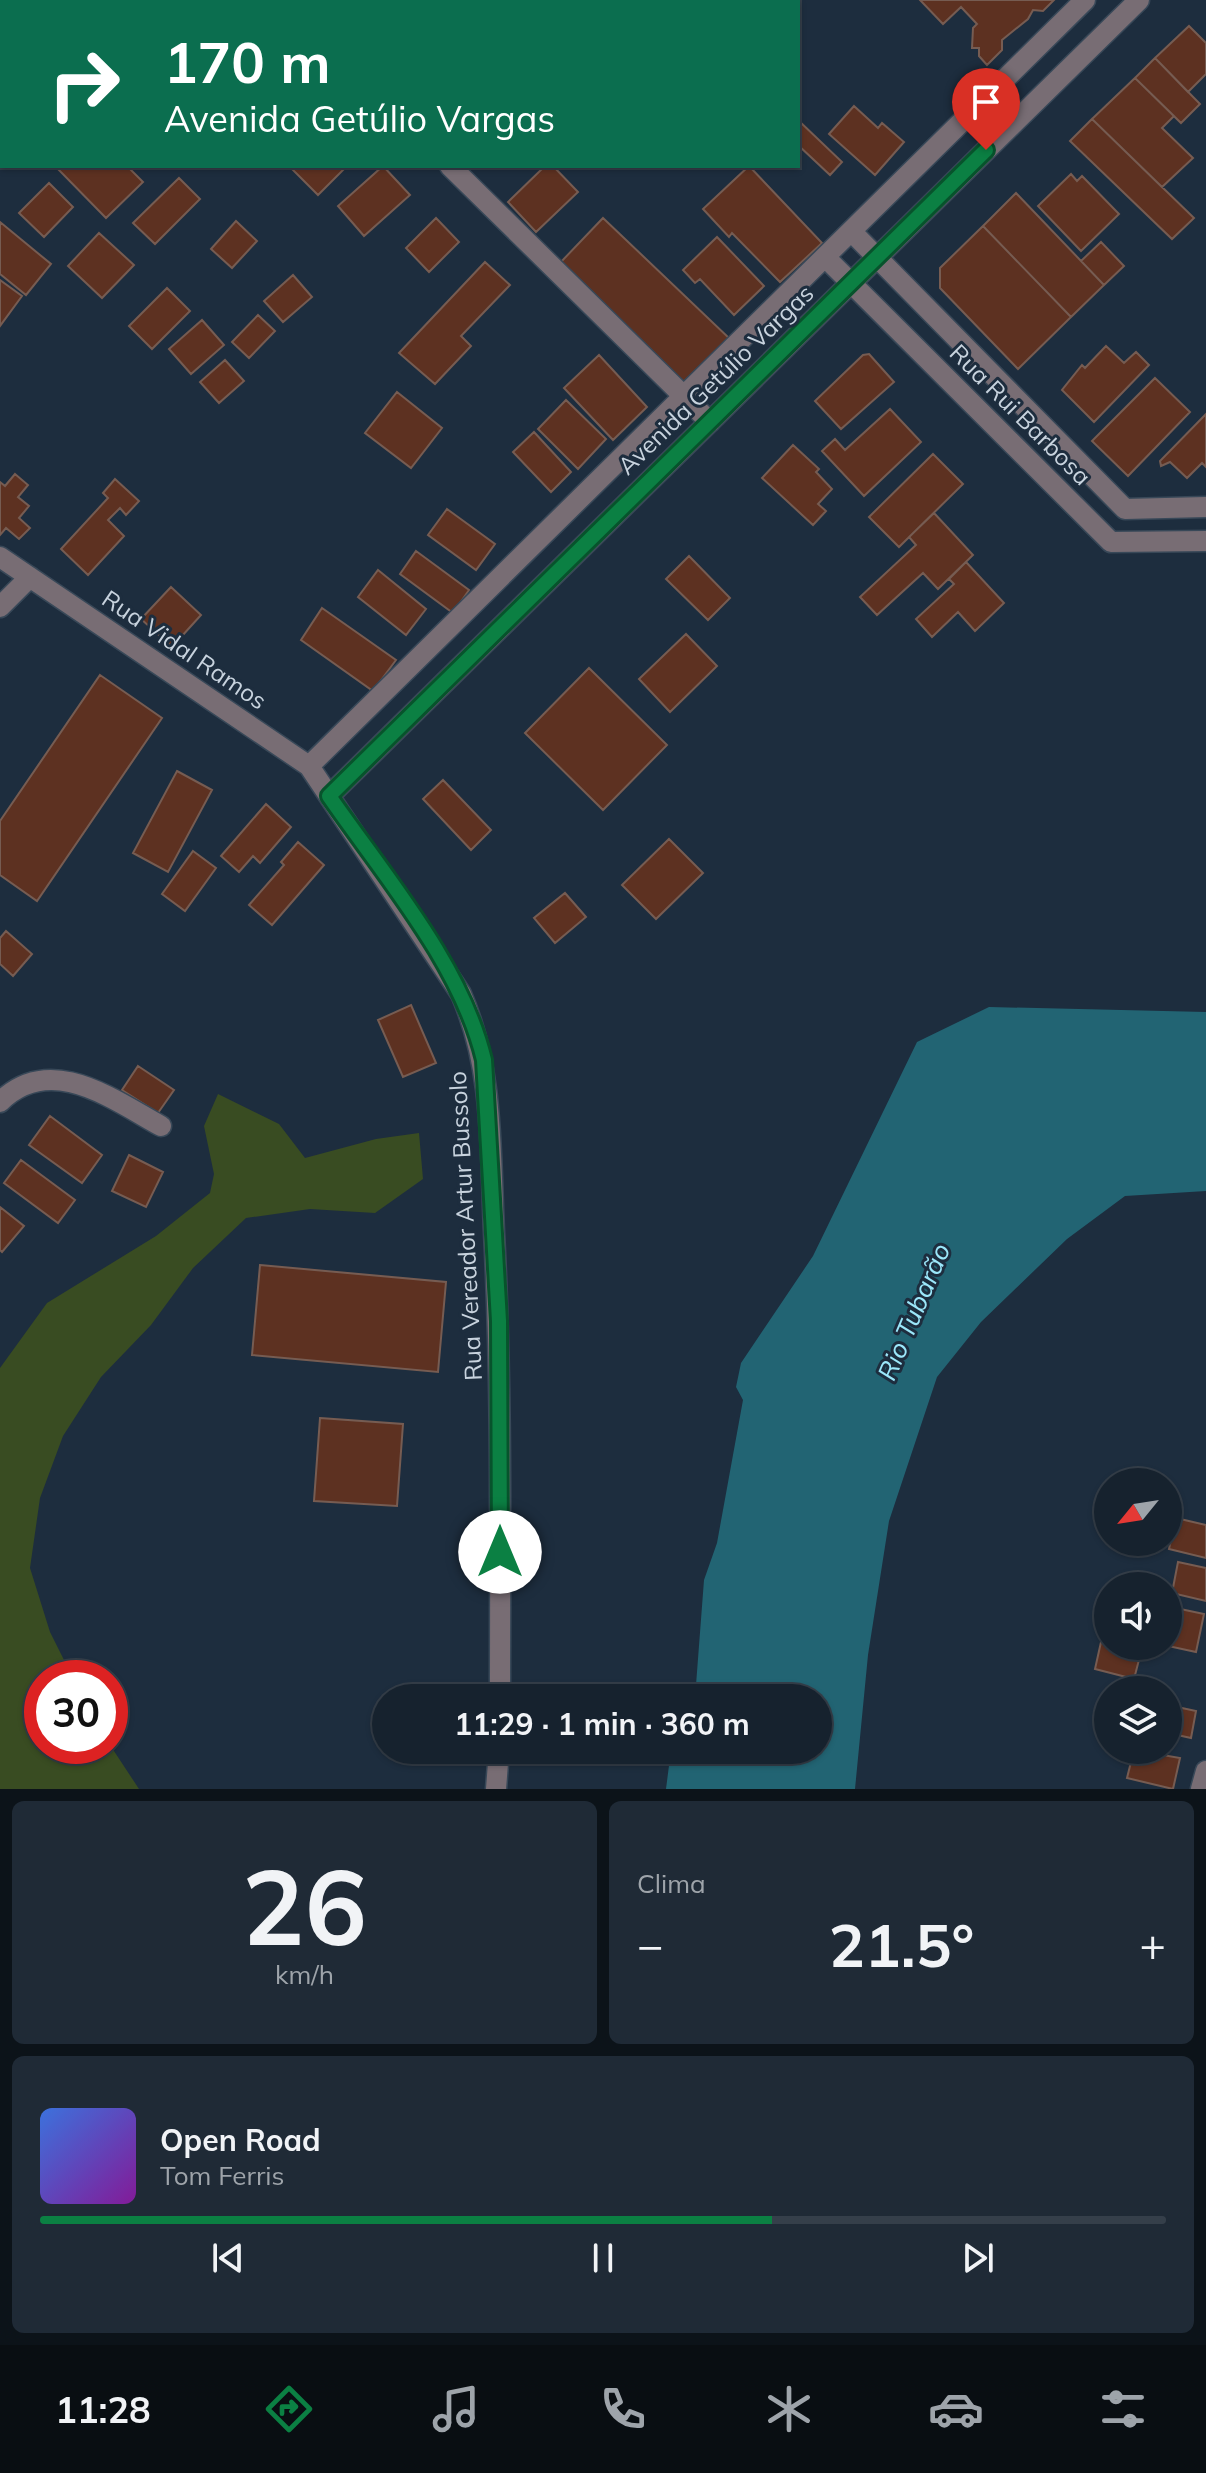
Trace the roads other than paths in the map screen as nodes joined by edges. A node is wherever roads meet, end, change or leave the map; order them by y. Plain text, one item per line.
1 (1085, 0) edge
2 (1139, 0) edge
3 (452, 168) edge
4 (851, 231) junction
5 (825, 257) junction
6 (877, 258) junction
7 (851, 284) junction
8 (684, 396) junction
9 (710, 422) junction
10 (1054, 436) junction
11 (1029, 461) junction
12 (1206, 507) edge
13 (1206, 541) edge
14 (0, 557) edge
15 (30, 577) junction
16 (0, 607) edge
17 (309, 766) junction
18 (329, 796) junction
19 (0, 1102) edge
20 (161, 1126) dead end
21 (500, 1684) edge
22 (498, 1764) edge
23 (1206, 1771) edge
24 (496, 1789) edge
25 (1201, 1789) edge

1 - 4 street, Avenida Getúlio Vargas
2 - 6 street, Avenida Getúlio Vargas
3 - 8 street
4 - 5 street, Avenida Getúlio Vargas
4 - 6 street, Rua Rui Barbosa
5 - 7 street, Rua Rui Barbosa
5 - 8 street, Avenida Getúlio Vargas
6 - 7 street, Avenida Getúlio Vargas
6 - 10 street, Rua Rui Barbosa
7 - 9 street, Avenida Getúlio Vargas
7 - 11 street, Rua Rui Barbosa
8 - 9 street
8 - 17 street, Avenida Getúlio Vargas
9 - 18 street, Avenida Getúlio Vargas
10 - 11 street
10 - 12 street, Rua Rui Barbosa
11 - 13 street, Rua Rui Barbosa
14 - 15 street, Rua Vidal Ramos
15 - 16 street
15 - 17 street, Rua Vidal Ramos
17 - 18 street, Rua Vidal Ramos
18 - 21 street, Rua Vereador Artur Bussolo
19 - 20 street
22 - 24 street
23 - 25 street

